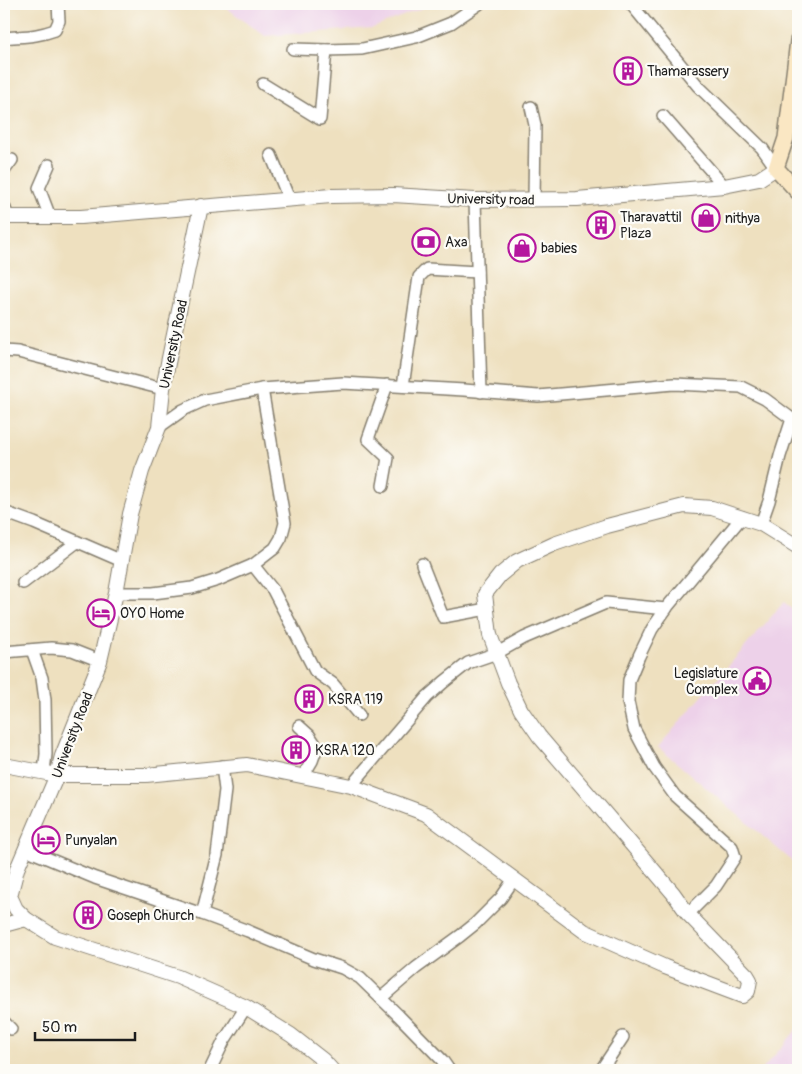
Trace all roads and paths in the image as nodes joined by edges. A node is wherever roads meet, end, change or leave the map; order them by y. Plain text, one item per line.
1 (58, 4) edge
2 (479, 4) edge
3 (631, 4) edge
4 (4, 38) edge
5 (798, 41) edge
6 (293, 49) dead end
7 (326, 50) junction
8 (263, 84) dead end
9 (532, 107) dead end
10 (664, 116) dead end
11 (271, 156) dead end
12 (12, 160) dead end
13 (49, 165) dead end
14 (776, 168) junction
15 (4, 171) edge
16 (724, 186) junction
17 (798, 192) edge
18 (289, 199) junction
19 (475, 200) junction
20 (534, 200) junction
21 (201, 206) junction
22 (5, 213) edge
23 (50, 217) junction
24 (477, 272) junction
25 (4, 351) edge
26 (387, 385) junction
27 (403, 386) junction
28 (163, 389) junction
29 (262, 389) junction
30 (481, 392) junction
31 (795, 420) edge
32 (159, 427) junction
33 (384, 486) dead end
34 (4, 512) edge
35 (742, 518) junction
36 (760, 524) junction
37 (77, 542) junction
38 (798, 547) edge
39 (122, 561) junction
40 (422, 564) dead end
41 (253, 565) junction
42 (23, 583) dead end
43 (116, 593) junction
44 (487, 609) junction
45 (666, 609) junction
46 (32, 650) junction
47 (4, 652) edge
48 (496, 652) junction
49 (100, 661) junction
50 (359, 715) dead end
51 (298, 726) dead end
52 (4, 765) edge
53 (222, 766) junction
54 (50, 773) junction
55 (303, 776) junction
56 (350, 786) junction
57 (25, 849) junction
58 (514, 879) junction
59 (7, 901) edge
60 (202, 914) junction
61 (688, 914) junction
62 (26, 919) junction
63 (4, 925) edge
64 (381, 998) junction
65 (246, 1007) junction
66 (624, 1037) dead end
67 (210, 1070) edge
68 (332, 1070) edge
69 (449, 1070) edge
70 (601, 1070) edge

1 - 4 street
2 - 7 street
3 - 14 street
5 - 14 main road
6 - 7 street
7 - 8 street
9 - 20 street
10 - 16 street
11 - 18 street
12 - 15 street
13 - 23 street
14 - 16 street, University road
14 - 17 main road
16 - 20 street, University road
18 - 19 street, University road
18 - 21 street, University road
19 - 20 street, University road
19 - 24 street
21 - 23 street, University road
21 - 28 street, University Road
22 - 23 street, University road
24 - 27 street
24 - 30 street
25 - 28 street
26 - 27 street
26 - 29 street
26 - 33 street
27 - 30 street
28 - 32 street, University Road
29 - 32 street
29 - 41 street
30 - 31 street
31 - 36 street
32 - 39 street, University Road
34 - 37 street
35 - 36 street
35 - 44 street
35 - 45 street
36 - 38 street
37 - 39 street
37 - 42 street
39 - 43 street, University Road
40 - 44 street
41 - 43 street
41 - 50 street
43 - 49 street, University Road
44 - 48 street
45 - 48 street
45 - 61 street
46 - 47 street
46 - 49 street
46 - 54 street
48 - 56 street
48 - 61 street
49 - 54 street, University Road
51 - 55 street
52 - 54 street
53 - 54 street
53 - 55 street
53 - 60 street
54 - 57 street, University Road
55 - 56 street
56 - 58 street
57 - 59 street, University Road
57 - 60 street
58 - 61 street
58 - 64 street
59 - 62 street, University Road
60 - 64 street
62 - 63 street
62 - 65 street, University Road
64 - 69 street
65 - 67 street
65 - 68 street, University Road
66 - 70 street

